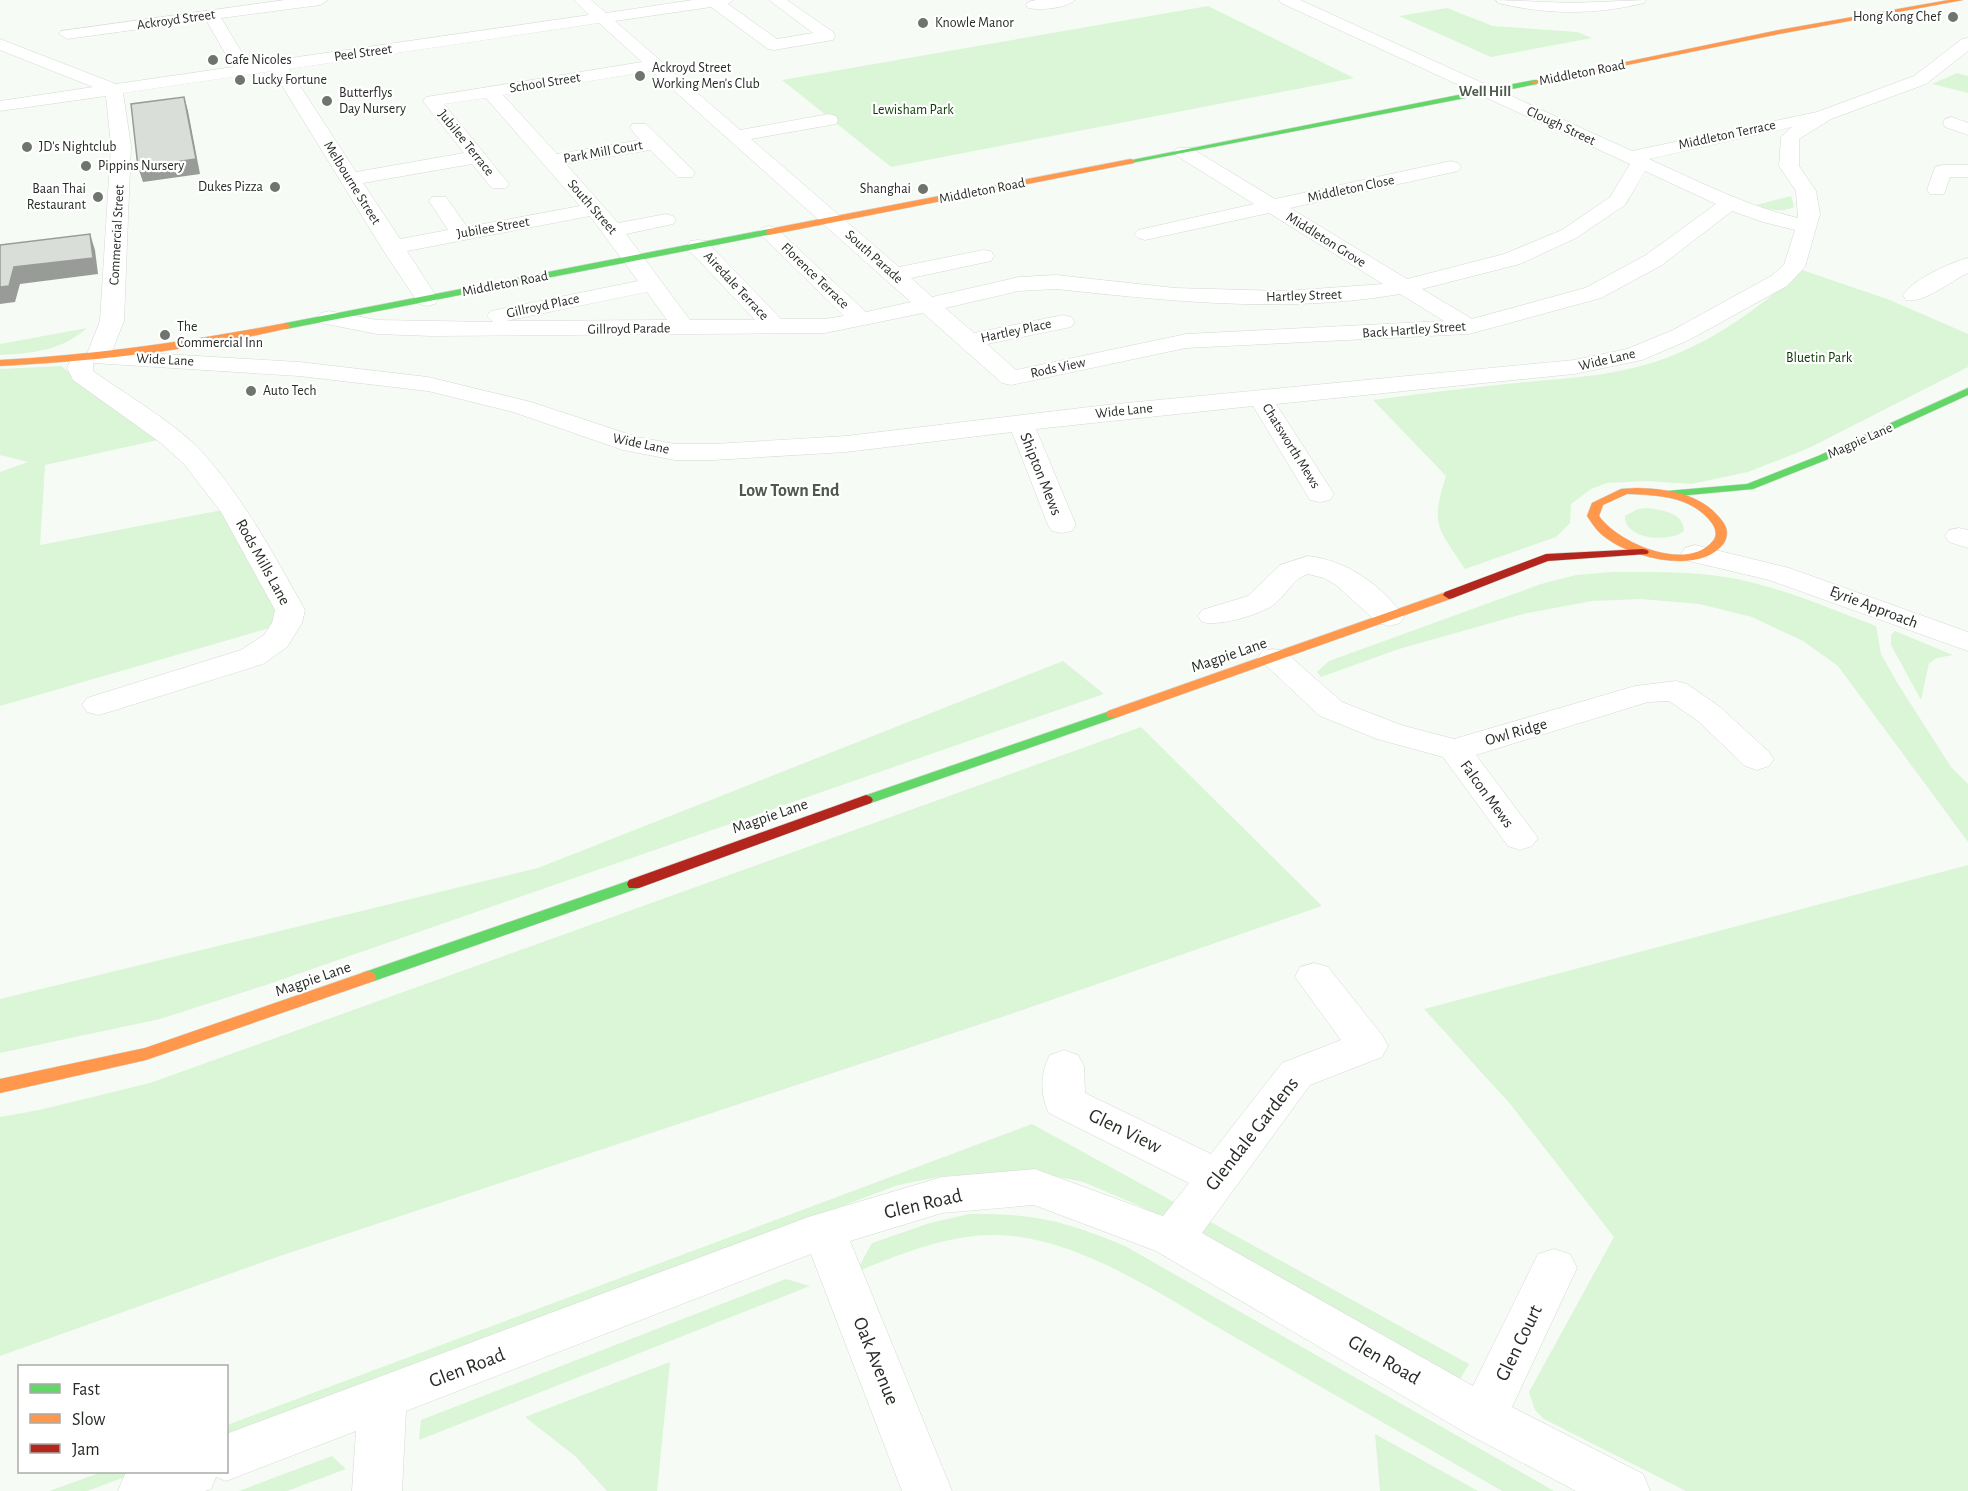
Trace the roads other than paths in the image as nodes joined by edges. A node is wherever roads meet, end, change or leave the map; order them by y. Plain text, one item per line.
1 (320, 0) edge
2 (582, 0) edge
3 (777, 0) edge
4 (1287, 0) edge
5 (1504, 0) edge
6 (1638, 0) edge
7 (1960, 0) edge
8 (720, 1) edge
9 (117, 11) dead end
10 (211, 15) junction
11 (605, 18) junction
12 (125, 27) junction
13 (67, 34) dead end
14 (1968, 43) edge
15 (0, 44) edge
16 (278, 65) junction
17 (657, 65) junction
18 (244, 70) junction
19 (114, 89) junction
20 (490, 92) junction
21 (1487, 92) junction
22 (432, 101) joint
23 (0, 106) edge
24 (1825, 115) junction
25 (829, 120) dead end
26 (635, 124) dead end
27 (737, 136) junction
28 (655, 143) junction
29 (1184, 152) junction
30 (477, 157) junction
31 (1635, 159) junction
32 (552, 161) junction
33 (1451, 167) dead end
34 (414, 168) junction
35 (1968, 171) edge
36 (685, 173) dead end
37 (349, 179) junction
38 (1937, 190) dead end
39 (513, 199) junction
40 (1730, 203) junction
41 (1272, 207) junction
42 (595, 209) junction
43 (666, 220) dead end
44 (832, 220) junction
45 (1806, 225) junction
46 (613, 231) junction
47 (769, 232) junction
48 (461, 234) junction
49 (1145, 234) dead end
50 (698, 246) junction
51 (392, 247) junction
52 (984, 256) dead end
53 (635, 258) junction
54 (1963, 272) edge
55 (894, 275) junction
56 (654, 284) junction
57 (1403, 287) junction
58 (1914, 295) dead end
59 (427, 299) junction
60 (928, 305) junction
61 (328, 318) junction
62 (861, 320) junction
63 (1063, 322) dead end
64 (775, 327) junction
65 (1469, 327) junction
66 (684, 328) junction
67 (432, 329) junction
68 (968, 341) junction
69 (90, 358) junction
70 (1105, 358) joint
71 (0, 363) edge
72 (1011, 378) joint
73 (1968, 391) edge
74 (1261, 399) junction
75 (1021, 423) junction
76 (1749, 487) junction
77 (1320, 494) dead end
78 (1667, 494) junction
79 (1723, 516) junction
80 (1062, 525) dead end
81 (1562, 544) dead end
82 (1643, 552) junction
83 (1695, 554) junction
84 (1546, 558) junction
85 (1779, 574) junction
86 (1213, 616) dead end
87 (1389, 617) junction
88 (1968, 642) edge
89 (1273, 657) junction
90 (98, 705) dead end
91 (1455, 750) junction
92 (1757, 759) dead end
93 (1520, 838) dead end
94 (1314, 977) dead end
95 (1064, 1066) dead end
96 (0, 1086) edge
97 (1218, 1177) junction
98 (824, 1230) junction
99 (1172, 1238) junction
100 (1554, 1268) dead end
101 (383, 1400) junction
102 (1483, 1417) junction
103 (228, 1457) edge
104 (190, 1473) edge
105 (142, 1491) edge
106 (377, 1491) edge
107 (927, 1491) edge
108 (1625, 1491) edge

1 - 10 street, Ackroyd Street
2 - 11 street, South Parade
3 - 8 street
4 - 21 street, Clough Street
5 - 6 street
7 - 21 main road, Middleton Road
8 - 11 street, Peel Street
9 - 12 street
10 - 12 street, Ackroyd Street
10 - 18 street
11 - 16 street, Peel Street
11 - 17 street, South Parade
12 - 13 street, Ackroyd Street
14 - 24 street, Wide Lane
15 - 19 street
16 - 18 street, Peel Street
16 - 37 street, Melbourne Street
17 - 20 street, School Street
17 - 27 street, South Parade
18 - 19 street, Peel Street
19 - 23 street, Peel Street
19 - 69 street, Commercial Street
20 - 22 street, School Street
20 - 32 street, South Street
21 - 29 main road, Middleton Road
21 - 31 street, Clough Street
22 - 30 street, Jubilee Terrace
24 - 31 street, Middleton Terrace
24 - 45 street, Wide Lane
25 - 27 street
26 - 28 street, Park Mill Court
27 - 44 street, South Parade
28 - 32 street, Park Mill Court
28 - 36 street, Park Mill Court
29 - 41 street, Middleton Grove
29 - 44 main road, Middleton Road
30 - 34 street
30 - 39 street, Jubilee Terrace
31 - 40 street, Clough Street
31 - 57 street, Hartley Street
32 - 42 street, South Street
33 - 41 street, Middleton Close
34 - 37 street
34 - 48 street
35 - 38 street
37 - 51 street, Melbourne Street
39 - 42 street, Jubilee Street
39 - 48 street, Jubilee Street
40 - 45 street, Clough Street
40 - 65 street, Back Hartley Street
41 - 49 street, Middleton Close
41 - 57 street, Middleton Grove
42 - 46 street, South Street
43 - 46 street
44 - 47 main road, Middleton Road
44 - 55 street, South Parade
45 - 74 street, Wide Lane
46 - 53 street, South Street
47 - 50 main road, Middleton Road
47 - 62 street, Florence Terrace
48 - 51 street, Jubilee Street
50 - 53 main road, Middleton Road
50 - 64 street, Airedale Terrace
51 - 59 street, Melbourne Street
52 - 55 street
53 - 56 street, South Street
53 - 59 main road, Middleton Road
54 - 58 street
55 - 60 street, South Parade
56 - 66 street, South Street
56 - 67 street, Gillroyd Place
57 - 60 street, Hartley Street
57 - 65 street, Middleton Grove
59 - 61 main road, Middleton Road
60 - 62 street, Gillroyd Parade
60 - 68 street, South Parade
61 - 67 street, Gillroyd Parade
61 - 69 main road, Middleton Road
62 - 64 street, Gillroyd Parade
63 - 68 street, Hartley Place
64 - 66 street, Gillroyd Parade
65 - 70 street, Back Hartley Street
66 - 67 street, Gillroyd Parade
68 - 72 street, South Parade
69 - 71 main road, Middleton Road
69 - 75 street, Wide Lane
69 - 90 street, Rods Mills Lane
70 - 72 street, Rods View
73 - 76 main road, Magpie Lane
74 - 75 street, Wide Lane
74 - 77 street, Chatsworth Mews
75 - 80 street, Shipton Mews
76 - 78 main road, Magpie Lane
76 - 79 main road, Magpie Lane
78 - 79 main road
78 - 82 main road
79 - 83 main road, Magpie Lane
79 - 85 street, Eyrie Approach
81 - 84 main road, Magpie Lane
82 - 83 main road
82 - 84 main road, Magpie Lane
83 - 85 street, Eyrie Approach
84 - 87 main road, Magpie Lane
85 - 88 street, Eyrie Approach
86 - 87 street
87 - 89 main road, Magpie Lane
89 - 91 street
89 - 96 main road, Magpie Lane
91 - 92 street, Owl Ridge
91 - 93 street, Falcon Mews
94 - 97 street, Glendale Gardens
95 - 97 street, Glen View
97 - 99 street, Glendale Gardens
98 - 99 street, Glen Road
98 - 101 street, Glen Road
98 - 107 street, Oak Avenue
99 - 102 street, Glen Road
100 - 102 street, Glen Court
101 - 103 street, Glen Road
101 - 106 street
102 - 108 street, Glen Road
104 - 105 street

